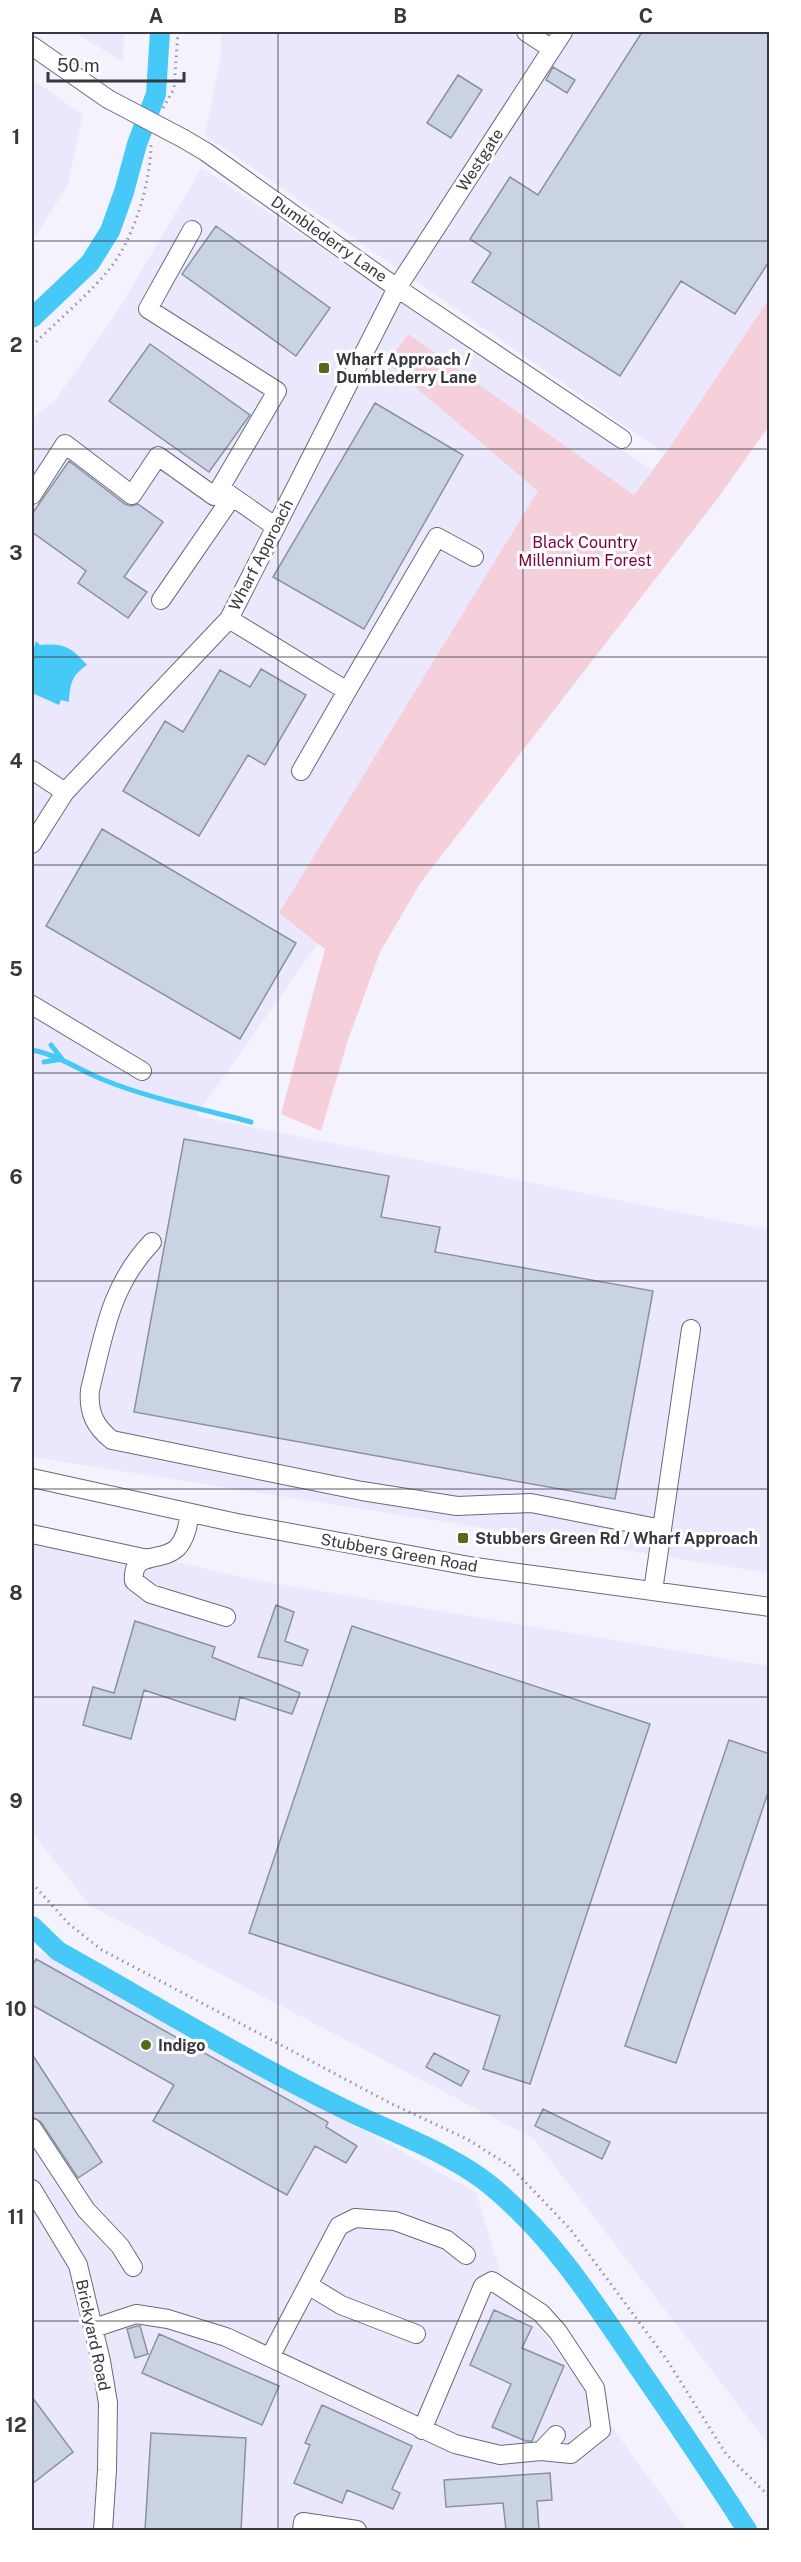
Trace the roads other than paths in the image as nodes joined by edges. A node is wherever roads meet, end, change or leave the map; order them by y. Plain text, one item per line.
1 (526, 32) edge
2 (563, 32) edge
3 (32, 46) edge
4 (552, 49) junction
5 (192, 230) dead end
6 (397, 288) junction
7 (622, 439) dead end
8 (226, 493) junction
9 (32, 495) edge
10 (276, 527) junction
11 (474, 558) dead end
12 (161, 600) dead end
13 (229, 619) junction
14 (348, 692) junction
15 (32, 770) edge
16 (301, 771) dead end
17 (65, 792) junction
18 (32, 844) edge
19 (32, 1005) edge
20 (142, 1071) dead end
21 (152, 1242) dead end
22 (691, 1329) dead end
23 (32, 1478) edge
24 (190, 1513) junction
25 (662, 1529) junction
26 (32, 1534) edge
27 (148, 1559) junction
28 (653, 1591) junction
29 (770, 1607) edge
30 (226, 1617) dead end
31 (32, 2128) edge
32 (34, 2199) edge
33 (466, 2255) dead end
34 (133, 2267) dead end
35 (308, 2285) junction
36 (94, 2328) junction
37 (416, 2334) dead end
38 (270, 2357) junction
39 (422, 2430) junction
40 (556, 2435) dead end
41 (541, 2451) junction
42 (103, 2530) edge
43 (302, 2530) edge
44 (357, 2530) edge

1 - 4 street
2 - 4 street, Westgate
3 - 6 street, Dumblederry Lane, bridge
4 - 6 street, Westgate
5 - 8 street
6 - 7 street, Dumblederry Lane
6 - 10 street, Wharf Approach
8 - 9 street
8 - 10 street
8 - 12 street
10 - 13 street, Wharf Approach
11 - 14 street
13 - 14 street
13 - 17 street, Wharf Approach
14 - 16 street
15 - 17 street
17 - 18 street, Wharf Approach
19 - 20 street
21 - 25 street
22 - 25 street
23 - 24 street, Stubbers Green Road
24 - 27 street
24 - 28 street, Stubbers Green Road
25 - 28 street
26 - 27 street
27 - 30 street
28 - 29 street, Stubbers Green Road
31 - 34 street
32 - 36 street, Brickyard Road
33 - 35 street
35 - 37 street
35 - 38 street
36 - 38 street
36 - 42 street, Brickyard Road
38 - 39 street
39 - 41 street
39 - 41 street
40 - 41 street
43 - 44 street

